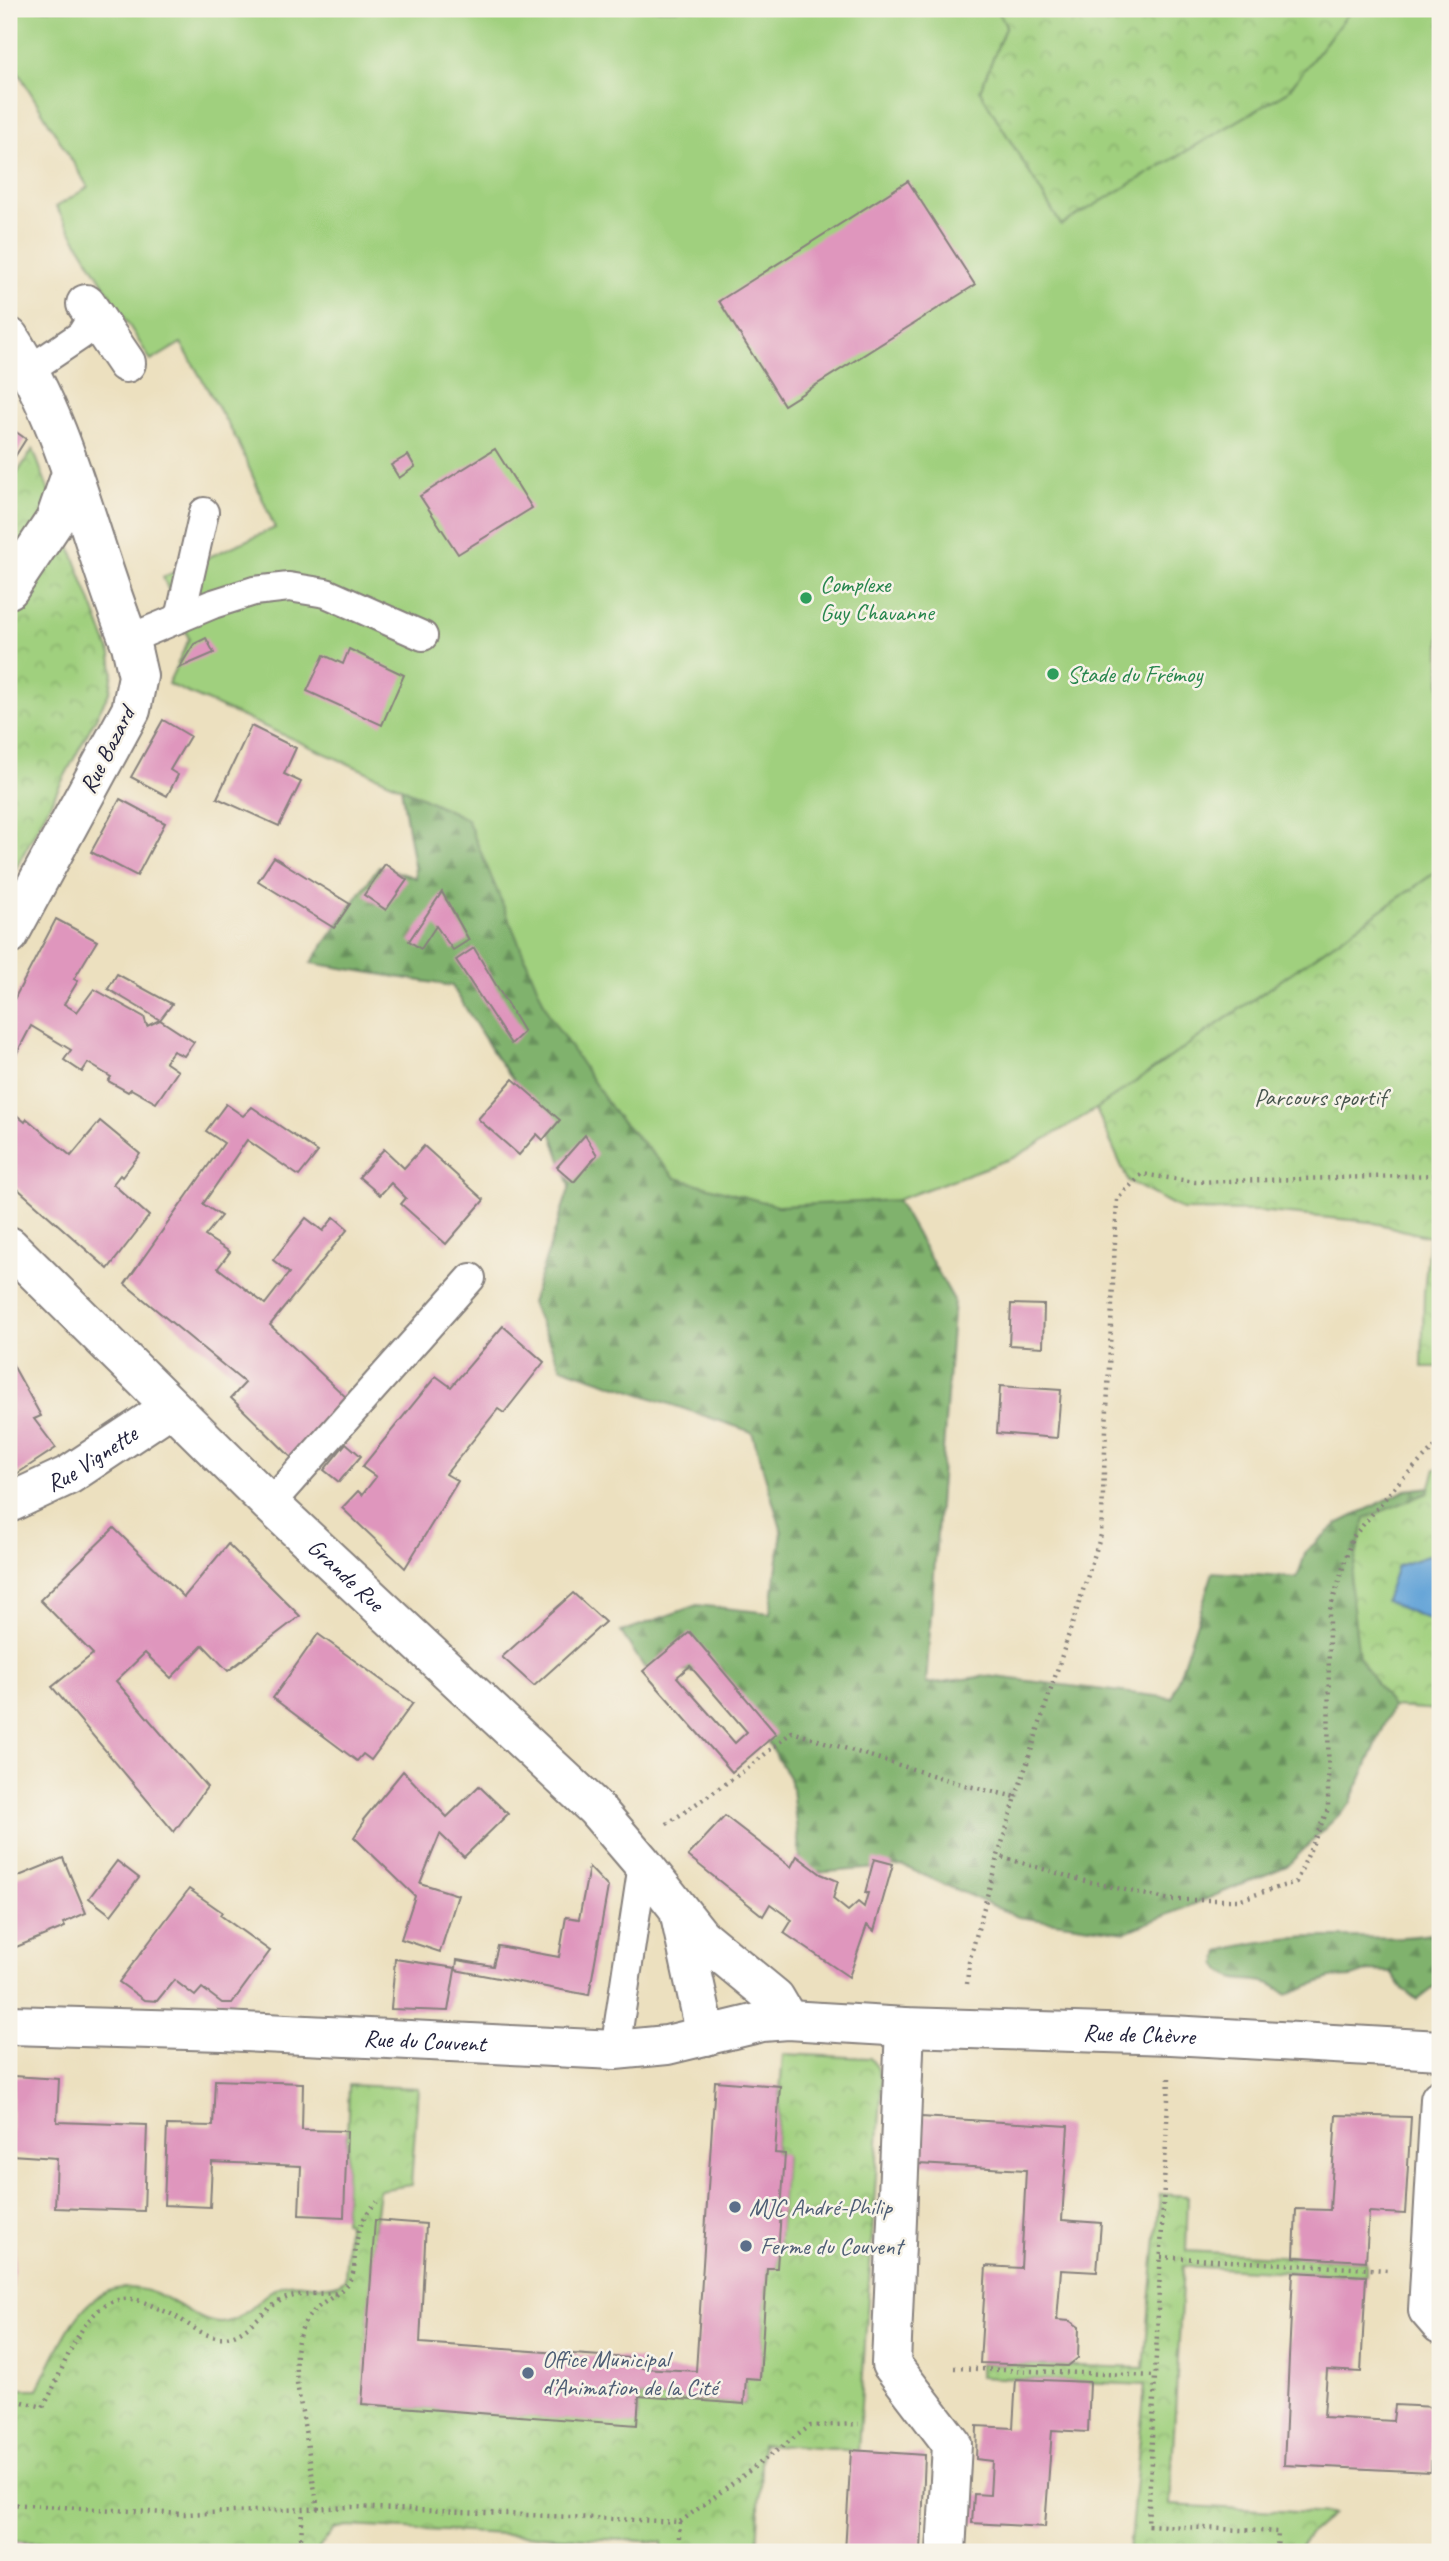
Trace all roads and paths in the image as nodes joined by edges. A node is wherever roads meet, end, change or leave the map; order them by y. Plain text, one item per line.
1 (86, 303) joint
2 (9, 337) edge
3 (126, 363) dead end
4 (29, 370) junction
5 (71, 474) junction
6 (204, 512) dead end
7 (9, 589) edge
8 (180, 618) junction
9 (423, 636) dead end
10 (129, 639) junction
11 (9, 935) edge
12 (1440, 1175) edge
13 (9, 1246) edge
14 (471, 1278) dead end
15 (171, 1407) junction
16 (1440, 1442) edge
17 (9, 1503) edge
18 (270, 1504) junction
19 (1016, 1797) junction
20 (651, 1847) junction
21 (998, 1856) junction
22 (678, 1909) junction
23 (966, 1993) dead end
24 (788, 2020) junction
25 (837, 2024) joint
26 (9, 2025) edge
27 (905, 2027) junction
28 (1171, 2035) junction
29 (706, 2036) junction
30 (615, 2050) junction
31 (1440, 2050) edge
32 (1440, 2099) edge
33 (377, 2202) dead end
34 (1161, 2257) junction
35 (1430, 2273) junction
36 (338, 2293) junction
37 (1440, 2325) edge
38 (954, 2368) dead end
39 (1155, 2376) junction
40 (9, 2402) edge
41 (859, 2424) dead end
42 (9, 2504) edge
43 (318, 2509) junction
44 (303, 2510) junction
45 (680, 2522) junction
46 (300, 2552) edge
47 (678, 2552) edge
48 (946, 2552) edge
49 (1277, 2552) edge

1 - 3 street
1 - 4 lane
2 - 4 street, Rue Bazard
4 - 5 street, Rue Bazard
5 - 7 street
5 - 10 street, Rue Bazard
6 - 8 lane
8 - 9 lane
8 - 10 lane
10 - 11 street, Rue Bazard
12 - 19 path
13 - 15 street, Grande Rue
14 - 18 lane
15 - 17 street, Rue Vignette
15 - 18 street, Grande Rue
16 - 21 path
18 - 20 street, Grande Rue
19 - 20 path
19 - 21 path
20 - 22 street, Grande Rue
20 - 30 lane
21 - 23 path
22 - 24 street, Grande Rue
22 - 29 street, Grande Rue
24 - 25 street, Rue du Couvent
24 - 29 street, Rue du Couvent
25 - 27 street, Rue de Chèvre
26 - 30 street, Rue du Couvent
27 - 28 street, Rue de Chèvre
27 - 48 street
28 - 31 street, Rue de Chèvre
28 - 34 path
29 - 30 street, Rue du Couvent
32 - 35 street
33 - 36 path
34 - 35 path
34 - 39 path
35 - 37 street
36 - 40 path
36 - 43 path
38 - 39 path
39 - 49 path
41 - 45 path
42 - 44 path
43 - 44 path
43 - 45 path
44 - 46 path
45 - 47 path

